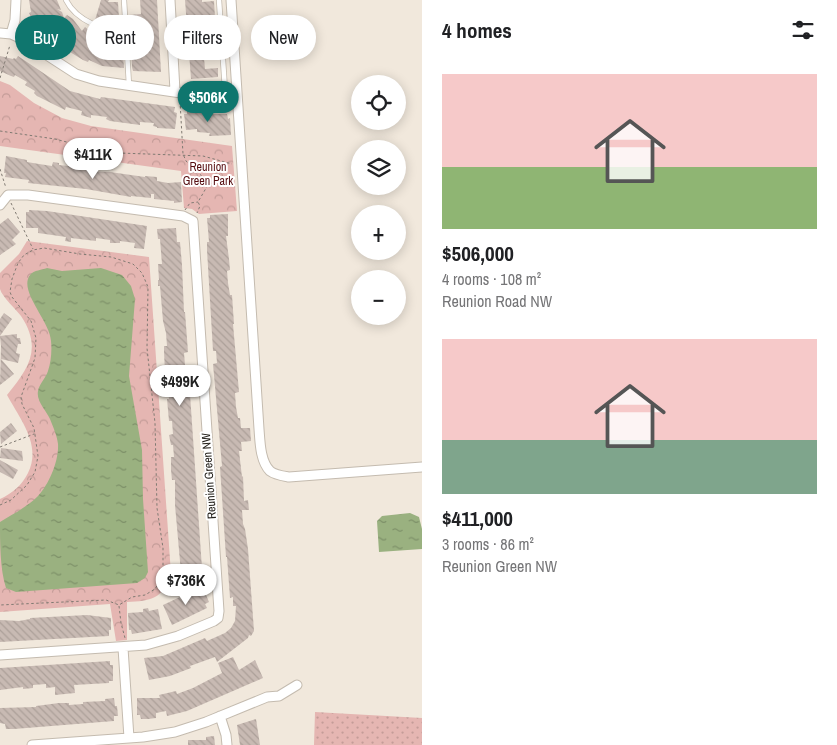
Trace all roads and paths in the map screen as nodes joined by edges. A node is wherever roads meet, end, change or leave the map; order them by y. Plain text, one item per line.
1 (16, 0) edge
2 (66, 0) edge
3 (124, 0) edge
4 (170, 0) edge
5 (219, 0) edge
6 (231, 0) edge
7 (125, 15) edge
8 (86, 20) edge
9 (0, 32) edge
10 (11, 34) junction
11 (10, 45) dead end
12 (128, 60) edge
13 (0, 78) edge
14 (129, 85) junction
15 (175, 91) junction
16 (222, 99) joint
17 (180, 100) dead end
18 (0, 131) edge
19 (183, 154) junction
20 (221, 162) junction
21 (232, 164) dead end
22 (0, 169) edge
23 (209, 183) junction
24 (8, 195) junction
25 (198, 202) junction
26 (0, 205) edge
27 (183, 216) junction
28 (193, 221) junction
29 (33, 250) junction
30 (35, 434) junction
31 (0, 446) edge
32 (422, 467) edge
33 (0, 505) edge
34 (0, 605) edge
35 (119, 605) junction
36 (125, 648) junction
37 (0, 654) edge
38 (297, 685) dead end
39 (220, 716) junction
40 (129, 738) junction
41 (32, 745) edge
42 (46, 745) edge
43 (227, 745) edge

1 - 10 street
2 - 8 lane
3 - 7 lane
4 - 15 street
5 - 16 lane
6 - 32 street
9 - 10 street
10 - 14 street
11 - 13 path
12 - 14 lane
14 - 15 street
15 - 16 street
17 - 19 path
18 - 19 path
19 - 20 path
19 - 23 path
20 - 21 path
20 - 23 path
22 - 24 path
23 - 25 path
24 - 26 street
24 - 27 street
24 - 29 path
25 - 27 path
25 - 28 path
27 - 28 street
28 - 36 street, Reunion Green NW
29 - 30 path
29 - 35 path
30 - 31 path
30 - 33 path
34 - 35 path
35 - 36 path
36 - 37 street, Reunion Green NW
36 - 40 street
38 - 39 street
39 - 40 street
39 - 43 street
40 - 42 street
41 - 42 street

